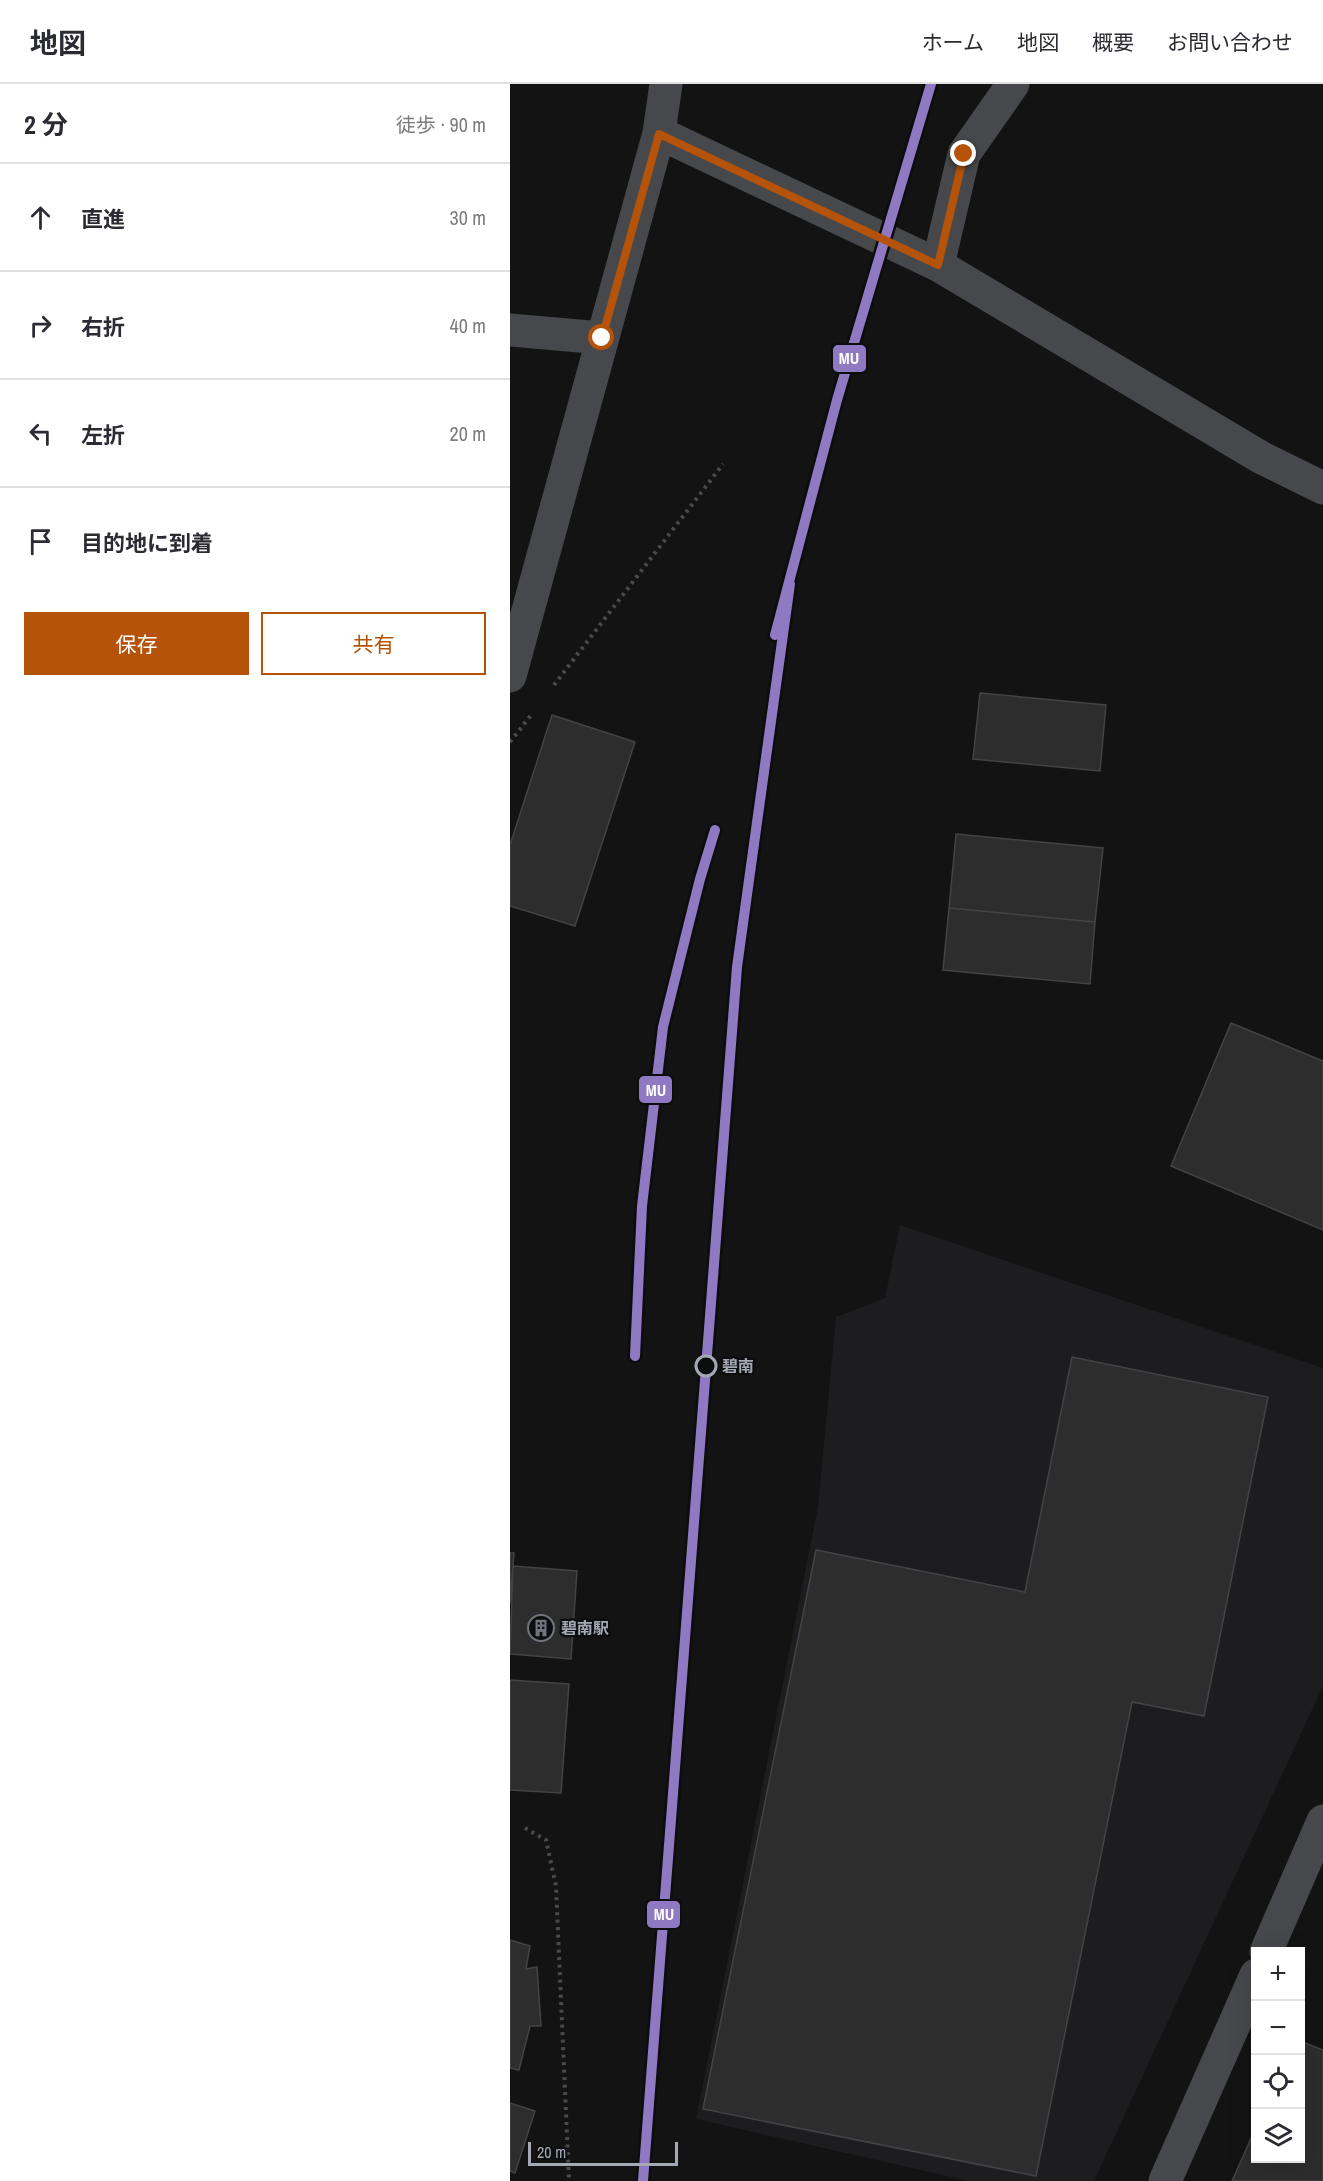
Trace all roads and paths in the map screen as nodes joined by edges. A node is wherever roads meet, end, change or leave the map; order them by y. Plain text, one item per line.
1 (666, 84) edge
2 (1013, 84) edge
3 (659, 134) junction
4 (938, 265) junction
5 (510, 330) edge
6 (602, 338) junction
7 (723, 464) dead end
8 (1323, 488) edge
9 (510, 676) edge
10 (553, 687) dead end
11 (531, 714) dead end
12 (510, 742) edge
13 (1323, 1821) edge
14 (525, 1828) dead end
15 (1268, 1947) edge
16 (1251, 1986) edge
17 (569, 2181) edge
18 (1165, 2181) edge

1 - 3 street
2 - 4 street
3 - 4 street
3 - 6 street
4 - 8 street
5 - 6 street
6 - 9 street
7 - 10 path
11 - 12 path
13 - 15 street
14 - 17 path
16 - 18 street

